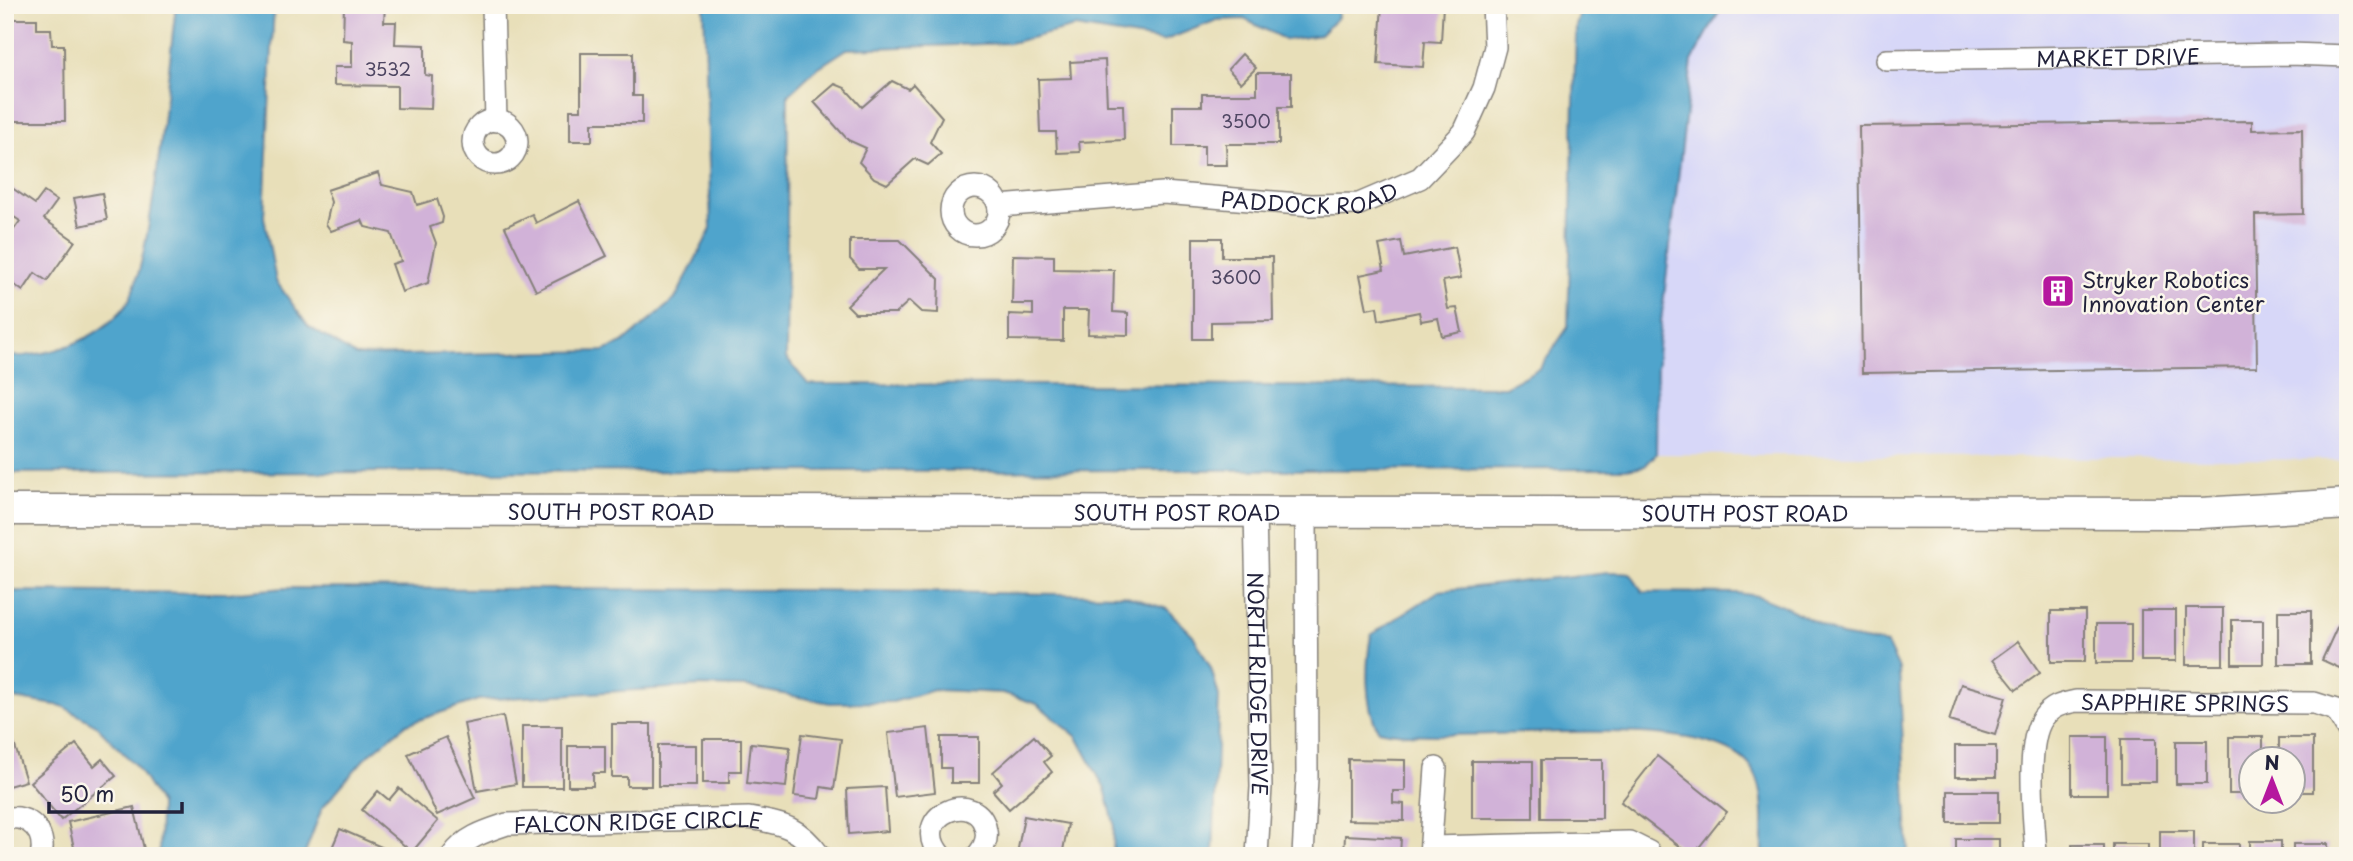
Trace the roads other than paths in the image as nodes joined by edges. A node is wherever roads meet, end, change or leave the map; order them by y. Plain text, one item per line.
1 (493, 5) edge
2 (1493, 5) edge
3 (2348, 57) edge
4 (1887, 60) dead end
5 (495, 121) dead end
6 (999, 206) dead end
7 (2348, 504) edge
8 (5, 510) edge
9 (1255, 511) junction
10 (1306, 512) junction
11 (2348, 730) edge
12 (1436, 768) dead end
13 (5, 820) edge
14 (1431, 851) edge
15 (932, 853) edge
16 (41, 856) edge
17 (452, 856) edge
18 (820, 856) edge
19 (976, 856) edge
20 (1257, 856) edge
21 (1303, 856) edge
22 (1650, 856) edge
23 (2036, 856) edge

1 - 5 street
2 - 6 street, PADDOCK ROAD
3 - 4 street, MARKET DRIVE
7 - 10 street, SOUTH POST ROAD
8 - 9 street, SOUTH POST ROAD
9 - 10 street, SOUTH POST ROAD
9 - 20 street, NORTH RIDGE DRIVE
10 - 21 street
11 - 23 street, SAPPHIRE SPRINGS
12 - 14 street
13 - 16 street
14 - 22 street
15 - 19 street
17 - 18 street, FALCON RIDGE CIRCLE

